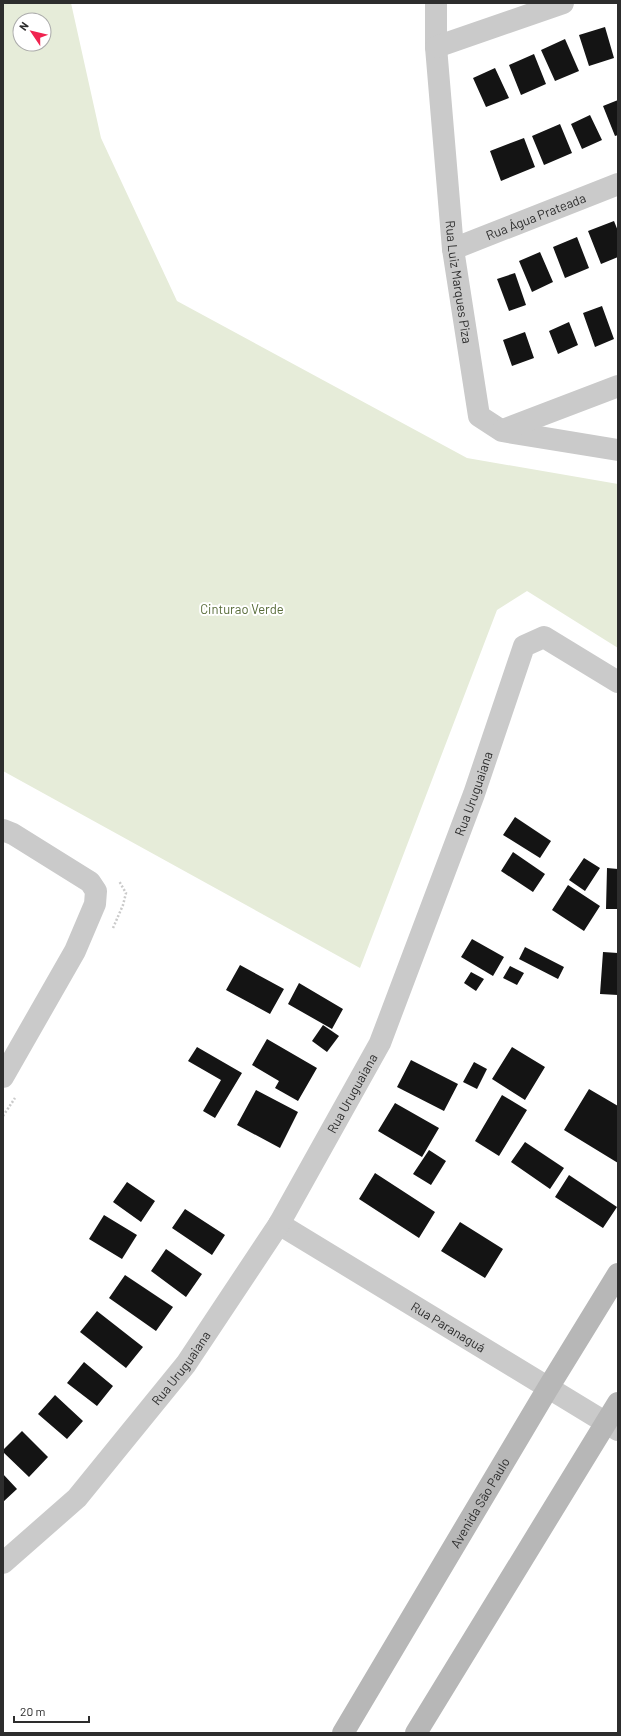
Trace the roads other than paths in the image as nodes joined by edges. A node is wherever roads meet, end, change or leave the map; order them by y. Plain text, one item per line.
1 (436, 3) edge
2 (563, 3) edge
3 (436, 47) junction
4 (618, 184) edge
5 (453, 249) junction
6 (618, 386) edge
7 (502, 430) junction
8 (618, 450) edge
9 (618, 682) edge
10 (3, 830) edge
11 (3, 1077) edge
12 (279, 1224) junction
13 (618, 1274) edge
14 (548, 1388) junction
15 (618, 1403) edge
16 (612, 1427) edge
17 (3, 1563) edge
18 (343, 1733) edge
19 (416, 1733) edge

1 - 3 street, Rua Luiz Marques Piza
2 - 3 street
3 - 5 street, Rua Luiz Marques Piza
4 - 5 street, Rua Água Prateada
5 - 7 street, Rua Luiz Marques Piza
6 - 7 street
7 - 8 street, Rua Luiz Marques Piza
9 - 12 street, Rua Uruguaiana
10 - 11 street
12 - 14 street, Rua Paranaguá
12 - 17 street, Rua Uruguaiana
13 - 14 street, Avenida São Paulo
14 - 16 street, Rua Paranaguá
14 - 18 street, Avenida São Paulo
15 - 16 street
16 - 19 street

